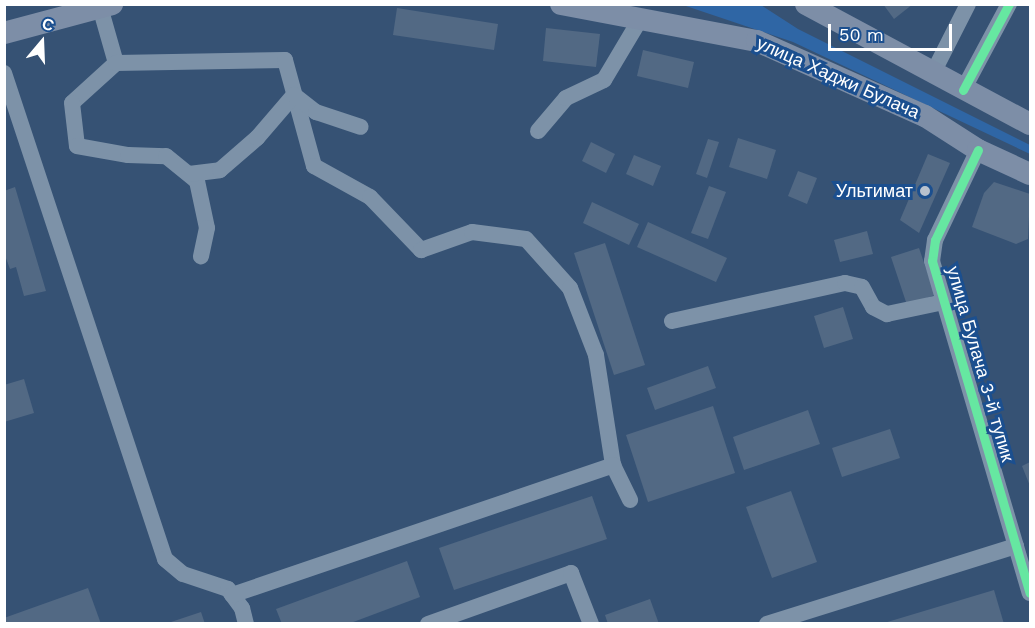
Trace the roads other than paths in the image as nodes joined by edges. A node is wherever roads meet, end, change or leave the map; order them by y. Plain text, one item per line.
1 (561, 4) edge
2 (806, 4) edge
3 (968, 4) edge
4 (1009, 4) edge
5 (106, 6) edge
6 (635, 12) edge
7 (4, 33) edge
8 (116, 63) junction
9 (4, 73) edge
10 (933, 73) junction
11 (963, 90) junction
12 (294, 95) junction
13 (1030, 124) edge
14 (361, 127) dead end
15 (538, 131) dead end
16 (978, 150) junction
17 (189, 174) junction
18 (1030, 174) edge
19 (201, 256) dead end
20 (944, 302) junction
21 (672, 321) dead end
22 (614, 465) junction
23 (630, 501) dead end
24 (1016, 546) junction
25 (1030, 593) edge
26 (232, 595) junction
27 (246, 624) edge
28 (428, 624) edge
29 (591, 624) edge
30 (767, 624) edge

1 - 6 main road, улица Хаджи Булача
2 - 10 main road
3 - 10 street
4 - 11 street
5 - 7 main road
5 - 8 street
6 - 15 street
6 - 16 main road, улица Хаджи Булача
8 - 12 street
8 - 17 street
9 - 26 street
10 - 11 main road
11 - 13 main road
12 - 14 street
12 - 17 street
12 - 22 street
16 - 18 main road, улица Хаджи Булача
16 - 20 street, улица Булача 3-й тупик
17 - 19 street
20 - 21 street
20 - 24 street, улица Булача 3-й тупик
22 - 23 street
22 - 26 street
24 - 25 street, улица Булача 3-й тупик
24 - 30 street
26 - 27 street
28 - 29 street

